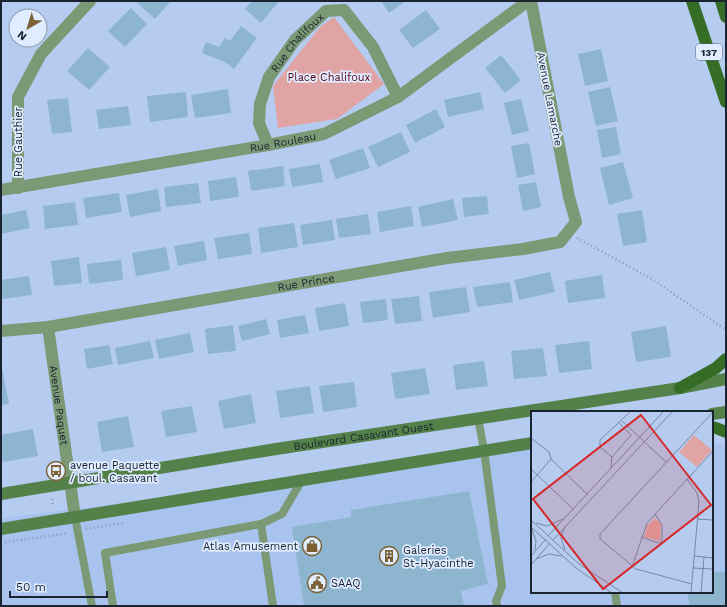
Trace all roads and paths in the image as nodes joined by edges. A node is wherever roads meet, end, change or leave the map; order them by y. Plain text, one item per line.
1 (90, 1) edge
2 (530, 1) edge
3 (692, 1) edge
4 (721, 1) edge
5 (726, 17) edge
6 (398, 97) junction
7 (726, 102) edge
8 (268, 145) junction
9 (18, 188) junction
10 (1, 190) edge
11 (568, 232) junction
12 (48, 327) junction
13 (726, 330) edge
14 (1, 331) edge
15 (726, 359) edge
16 (726, 379) edge
17 (680, 388) junction
18 (726, 412) edge
19 (713, 414) edge
20 (478, 418) junction
21 (713, 427) edge
22 (726, 432) edge
23 (531, 443) edge
24 (484, 450) junction
25 (302, 480) junction
26 (70, 483) junction
27 (1, 494) edge
28 (52, 499) dead end
29 (53, 506) dead end
30 (74, 517) junction
31 (261, 524) junction
32 (1, 529) edge
33 (615, 593) edge
34 (92, 606) edge
35 (113, 606) edge
36 (273, 606) edge
37 (496, 606) edge
38 (617, 606) edge

1 - 9 street, Rue Gauthier
2 - 6 street, Rue Rouleau
2 - 11 street, Avenue Lamarche
3 - 7 main road, 137
4 - 5 main road
6 - 8 street, Rue Rouleau
6 - 8 street, Rue Chalifoux
8 - 9 street, Rue Rouleau
9 - 10 street, Rue Rouleau
11 - 12 street, Rue Prince
11 - 13 path
12 - 14 street, Rue Prince
12 - 26 street, Avenue Paquet
15 - 17 main road
16 - 17 street, Boulevard Casavant Ouest
17 - 20 street, Boulevard Casavant Ouest
18 - 19 street
20 - 24 lane
20 - 26 street, Boulevard Casavant Ouest
21 - 22 main road
23 - 24 street
24 - 25 street
24 - 37 lane
25 - 30 street
25 - 31 lane
26 - 27 street, Boulevard Casavant Ouest
26 - 30 street, Avenue Paquet
28 - 29 path
30 - 32 street
30 - 34 lane
31 - 35 lane
31 - 36 lane
33 - 38 lane

